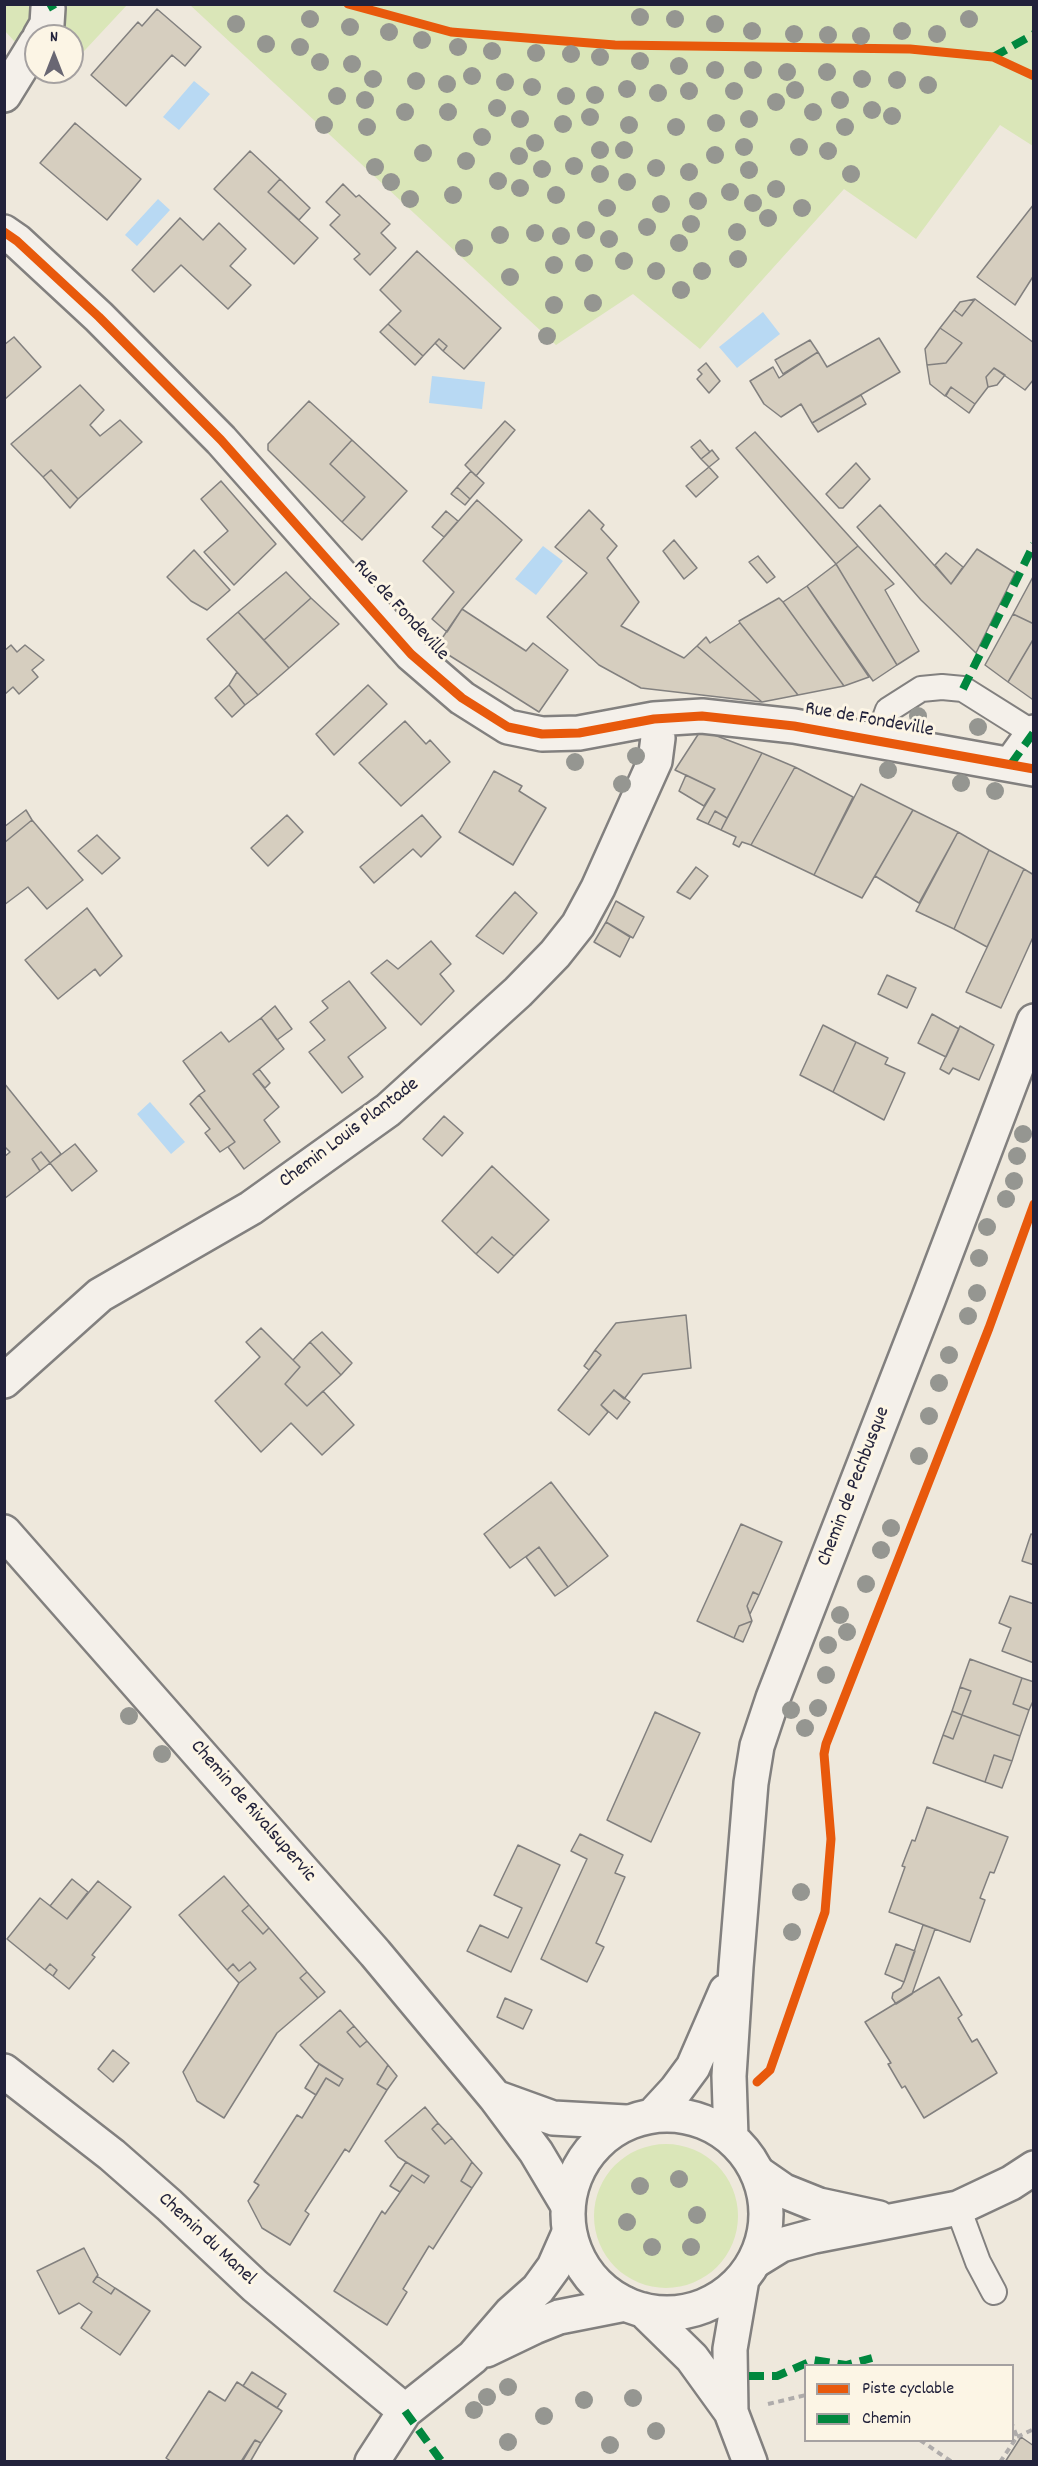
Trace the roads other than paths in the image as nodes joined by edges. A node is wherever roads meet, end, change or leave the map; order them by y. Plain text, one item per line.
1 (24, 62) edge
2 (4, 95) edge
3 (4, 232) edge
4 (654, 719) junction
5 (1033, 732) edge
6 (877, 740) junction
7 (1022, 766) edge
8 (1034, 1022) edge
9 (4, 1382) edge
10 (4, 1532) edge
11 (736, 1967) junction
12 (4, 2071) edge
13 (495, 2097) junction
14 (640, 2119) junction
15 (731, 2137) junction
16 (1034, 2168) edge
17 (758, 2173) junction
18 (958, 2208) junction
19 (568, 2218) junction
20 (896, 2222) junction
21 (749, 2270) junction
22 (994, 2292) dead end
23 (634, 2307) junction
24 (473, 2357) junction
25 (405, 2411) junction
26 (731, 2412) junction
27 (372, 2462) edge
28 (750, 2462) edge

1 - 2 street
3 - 4 street, Rue de Fondeville
4 - 6 street, Rue de Fondeville
4 - 9 street, Chemin Louis Plantade
5 - 6 lane
5 - 7 street
6 - 7 street, Rue de Fondeville
8 - 11 street, Chemin de Pechbusque
10 - 13 street, Chemin de Rivalsupervic
11 - 14 street, Chemin de Pechbusque
11 - 15 street, Chemin de Pechbusque
12 - 25 street, Chemin du Manel
13 - 14 street
13 - 19 street, Chemin de Rivalsupervic
14 - 15 street
14 - 19 street
15 - 17 street
16 - 18 street
17 - 20 street
17 - 21 street
18 - 20 street
18 - 22 lane
19 - 23 street
19 - 24 street
20 - 21 street
21 - 23 street
21 - 26 street
23 - 24 street
23 - 26 street
24 - 25 street
25 - 27 street
26 - 28 street

